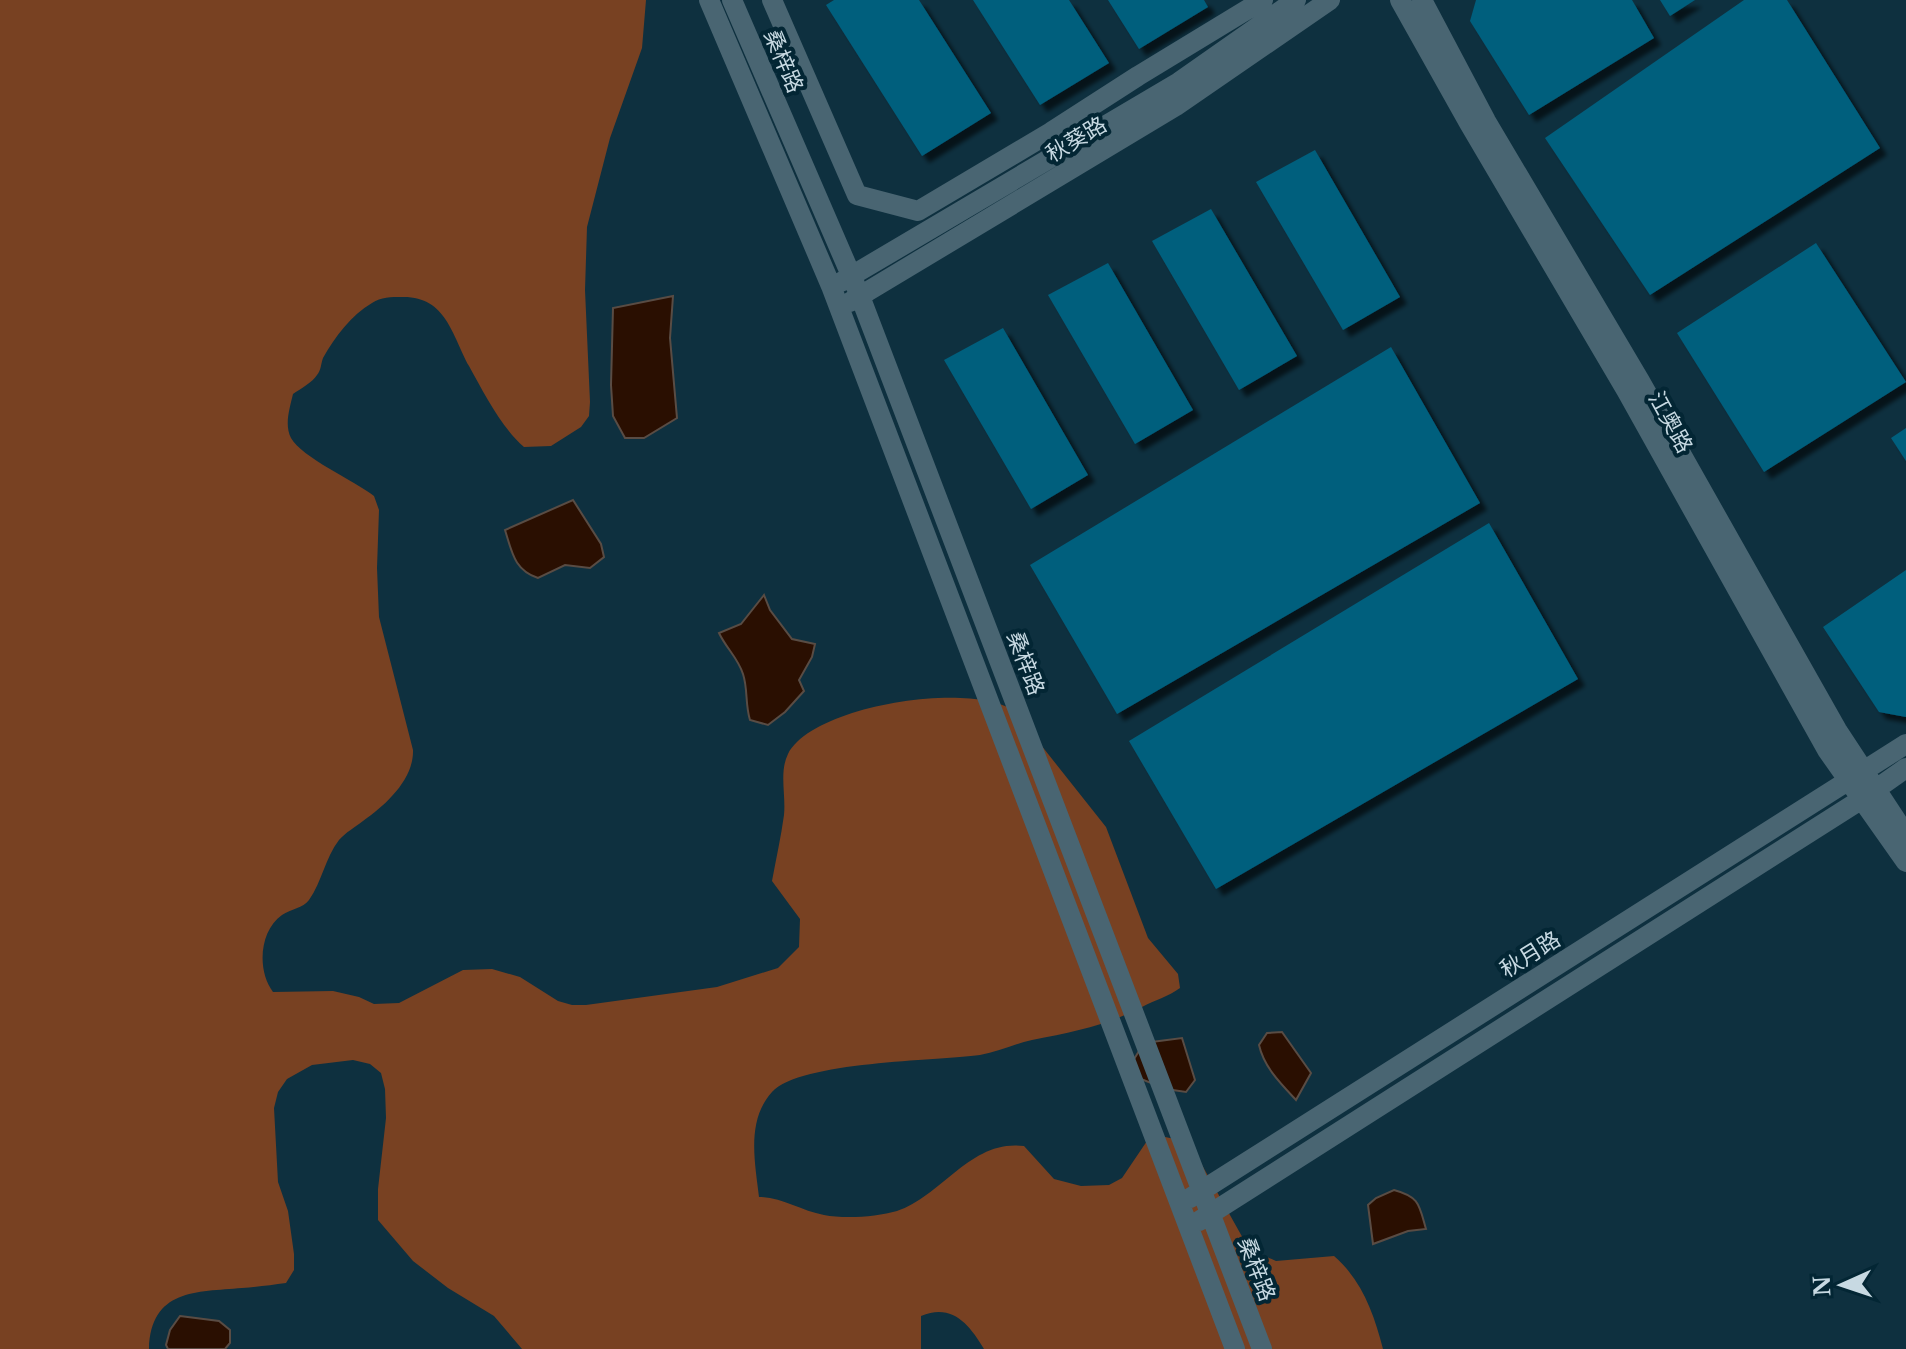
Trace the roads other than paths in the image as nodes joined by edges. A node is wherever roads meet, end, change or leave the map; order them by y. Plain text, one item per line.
1 (709, 0) edge
2 (732, 0) edge
3 (772, 0) edge
4 (1263, 0) edge
5 (1296, 0) edge
6 (1330, 0) edge
7 (1400, 0) edge
8 (1422, 0) edge
9 (851, 277) junction
10 (831, 286) junction
11 (860, 296) junction
12 (840, 309) junction
13 (1906, 744) edge
14 (1906, 768) edge
15 (1856, 775) junction
16 (1869, 794) junction
17 (1906, 835) edge
18 (1906, 862) edge
19 (1202, 1192) junction
20 (1180, 1204) junction
21 (1210, 1214) junction
22 (1189, 1227) junction
23 (1235, 1349) edge
24 (1262, 1349) edge

1 - 10 street, 桑梓路
2 - 9 street, 桑梓路
3 - 4 street
5 - 9 street, 秋葵路
6 - 11 street, 秋葵路
7 - 15 street, 江奥路
8 - 15 street, 江奥路
9 - 10 street, 秋葵路
9 - 11 street, 桑梓路
10 - 12 street, 桑梓路
11 - 12 street, 秋葵路
11 - 19 street, 桑梓路
12 - 20 street, 桑梓路
13 - 15 street, 秋月路
14 - 16 street
15 - 16 street, 江奥路
15 - 19 street, 秋月路
16 - 17 street, 江奥路
16 - 18 street, 江奥路
16 - 21 street
19 - 20 street, 秋月路
19 - 21 street, 桑梓路
20 - 22 street, 桑梓路
21 - 22 street
21 - 24 street, 桑梓路
22 - 23 street, 桑梓路

